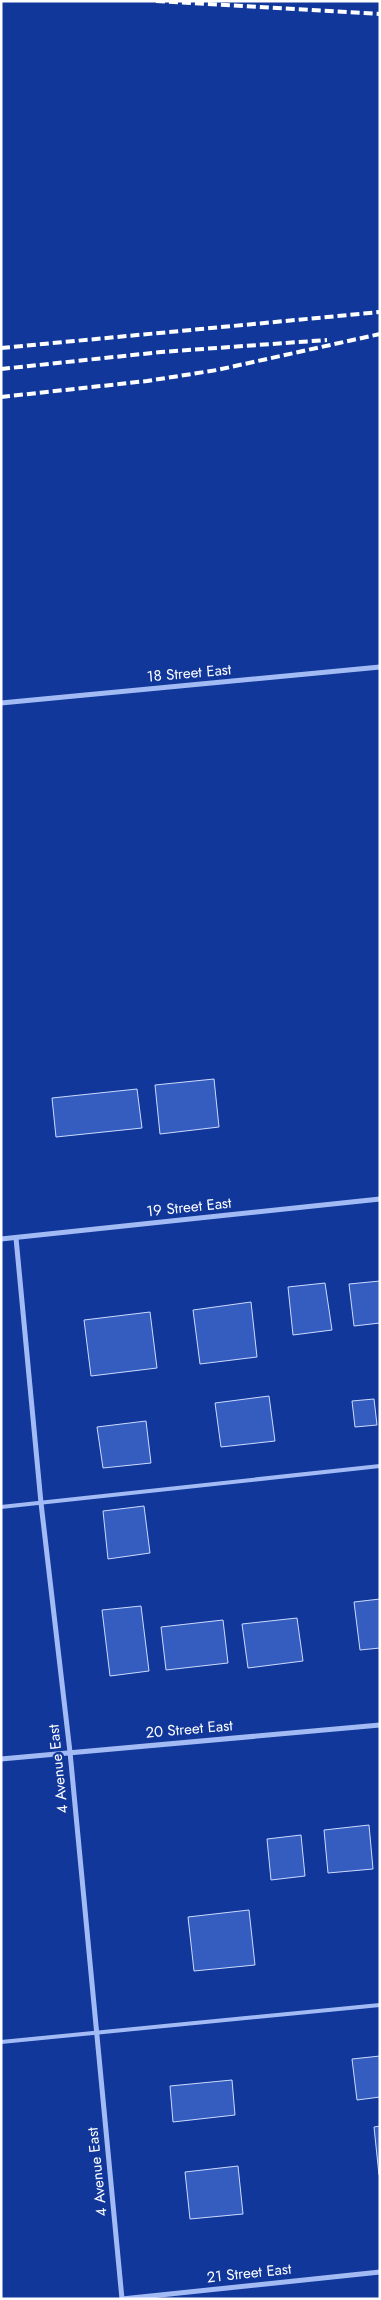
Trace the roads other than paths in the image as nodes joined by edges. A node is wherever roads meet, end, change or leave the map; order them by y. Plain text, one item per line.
1 (380, 667) edge
2 (1, 703) edge
3 (380, 1199) edge
4 (16, 1238) junction
5 (1, 1239) edge
6 (380, 1466) edge
7 (41, 1503) junction
8 (1, 1507) edge
9 (380, 1724) edge
10 (70, 1752) junction
11 (1, 1759) edge
12 (380, 2005) edge
13 (96, 2032) junction
14 (1, 2042) edge
15 (380, 2272) edge
16 (122, 2299) edge

1 - 2 street, 18 Street East
3 - 4 street, 19 Street East
4 - 5 street, 19 Street East
4 - 7 street, 4 Avenue East
6 - 7 lane
7 - 8 lane
7 - 10 street, 4 Avenue East
9 - 10 street, 20 Street East
10 - 11 street, 20 Street East
10 - 13 street, 4 Avenue East
12 - 13 lane
13 - 14 lane
13 - 16 street, 4 Avenue East
15 - 16 street, 21 Street East

